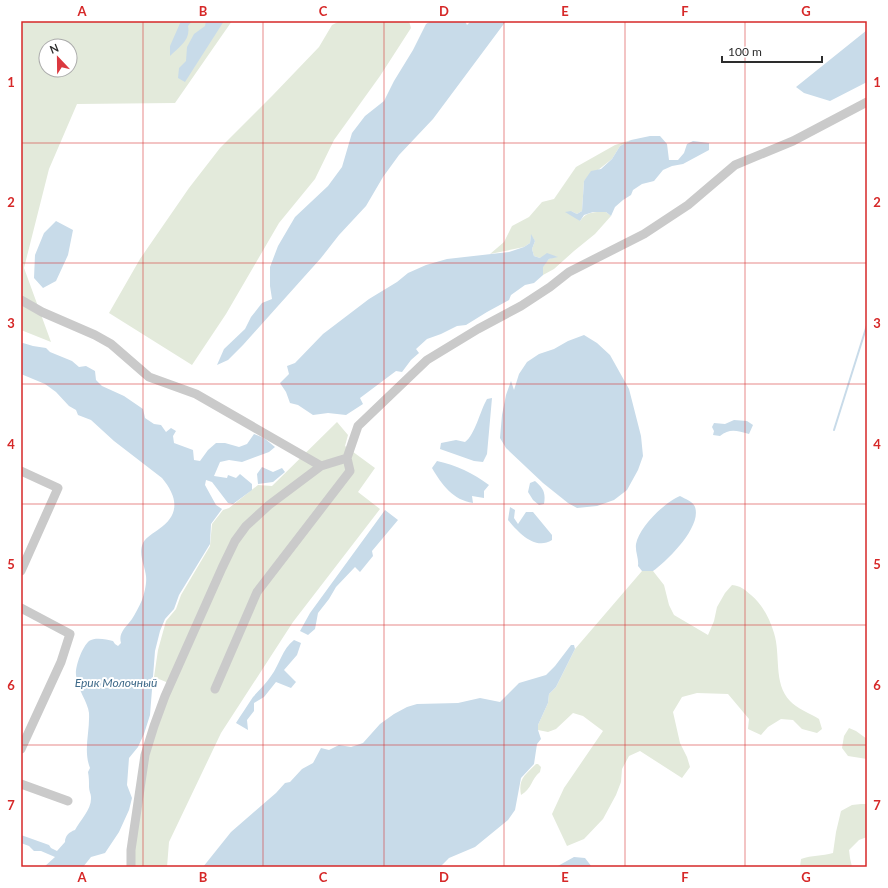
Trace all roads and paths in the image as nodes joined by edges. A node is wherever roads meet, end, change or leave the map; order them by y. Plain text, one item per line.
1 (867, 102) edge
2 (21, 300) edge
3 (347, 458) junction
4 (321, 466) junction
5 (21, 471) edge
6 (21, 571) edge
7 (21, 608) edge
8 (214, 689) dead end
9 (21, 749) edge
10 (21, 784) edge
11 (68, 801) dead end
12 (131, 867) edge

1 - 3 street
2 - 4 street
3 - 4 street
3 - 8 street
4 - 12 street
5 - 6 street
7 - 9 street
10 - 11 street

